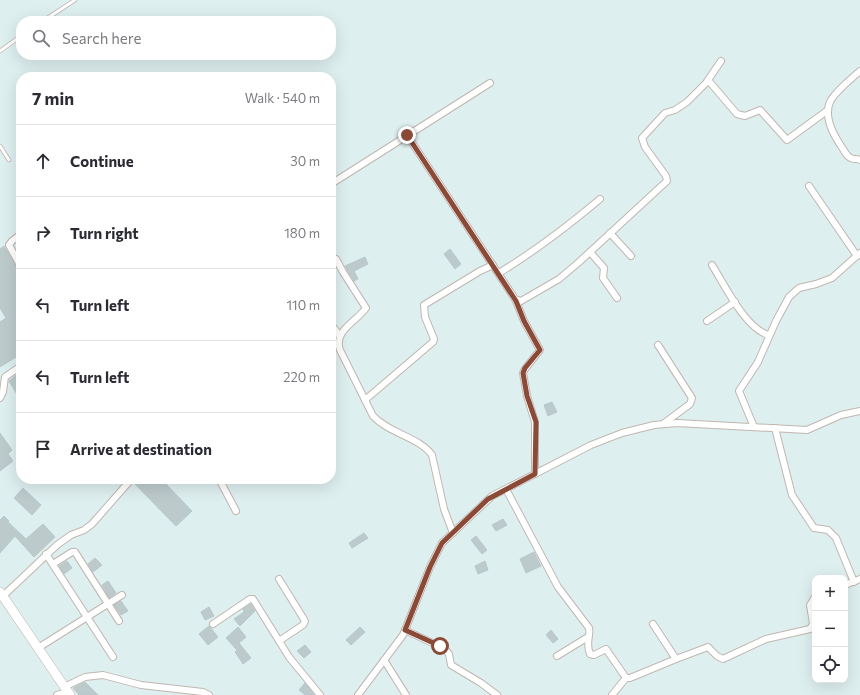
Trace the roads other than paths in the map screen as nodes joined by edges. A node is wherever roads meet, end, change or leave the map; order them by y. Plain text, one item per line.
1 (75, 0) edge
2 (51, 16) edge
3 (16, 40) edge
4 (0, 51) edge
5 (721, 61) dead end
6 (860, 71) edge
7 (708, 80) junction
8 (490, 83) dead end
9 (828, 110) junction
10 (407, 135) junction
11 (0, 146) edge
12 (9, 160) dead end
13 (860, 160) edge
14 (336, 181) edge
15 (809, 186) dead end
16 (600, 199) dead end
17 (610, 233) junction
18 (16, 238) edge
19 (590, 252) junction
20 (858, 255) edge
21 (631, 256) dead end
22 (16, 257) edge
23 (336, 259) edge
24 (493, 265) junction
25 (712, 265) dead end
26 (499, 273) junction
27 (617, 298) dead end
28 (516, 301) junction
29 (735, 302) junction
30 (707, 321) dead end
31 (336, 331) edge
32 (765, 334) junction
33 (339, 335) junction
34 (658, 345) dead end
35 (16, 369) edge
36 (0, 398) edge
37 (365, 400) junction
38 (860, 411) edge
39 (663, 424) junction
40 (754, 427) junction
41 (775, 428) junction
42 (535, 474) junction
43 (127, 484) edge
44 (221, 484) edge
45 (506, 489) junction
46 (236, 511) dead end
47 (453, 533) junction
48 (46, 554) junction
49 (53, 564) junction
50 (279, 579) dead end
51 (857, 580) edge
52 (1, 594) edge
53 (122, 595) dead end
54 (812, 602) edge
55 (108, 604) junction
56 (87, 617) junction
57 (119, 621) dead end
58 (213, 624) dead end
59 (653, 624) dead end
60 (405, 630) junction
61 (588, 637) junction
62 (279, 641) junction
63 (38, 648) junction
64 (557, 656) dead end
65 (112, 657) dead end
66 (384, 660) junction
67 (676, 660) junction
68 (626, 678) junction
69 (67, 691) edge
70 (406, 694) edge
71 (57, 695) edge
72 (209, 695) edge
73 (320, 695) edge
74 (358, 695) edge
75 (497, 695) edge
76 (612, 695) edge

1 - 2 lane
3 - 4 lane
5 - 7 street
6 - 9 street
7 - 9 street
7 - 17 street
8 - 10 street
9 - 13 street
10 - 14 street
10 - 24 street
11 - 12 lane
15 - 20 street
16 - 26 street
17 - 19 street
17 - 21 street
18 - 22 street
19 - 27 street
19 - 28 street
20 - 32 street
23 - 33 street
24 - 26 street
24 - 37 street
25 - 29 street
26 - 28 street
28 - 42 street
29 - 30 street
29 - 32 street
31 - 33 street
32 - 40 street
33 - 37 street
34 - 39 street
35 - 36 street
37 - 47 street
38 - 41 street
39 - 40 street
39 - 42 street
40 - 41 street
41 - 51 street
42 - 45 street
43 - 48 street
44 - 46 street
45 - 47 street
45 - 61 street
47 - 60 street
48 - 49 street
48 - 52 street
49 - 55 street
49 - 56 street
50 - 62 street
52 - 63 main road
53 - 55 street
54 - 67 street
55 - 56 street
55 - 57 street
56 - 63 street
56 - 65 street
58 - 62 street
59 - 67 street
60 - 66 street
60 - 75 street
61 - 64 street
61 - 68 street
62 - 73 street
63 - 69 main road
66 - 70 street
66 - 74 street
67 - 68 street
68 - 76 street
69 - 71 street
69 - 72 street

